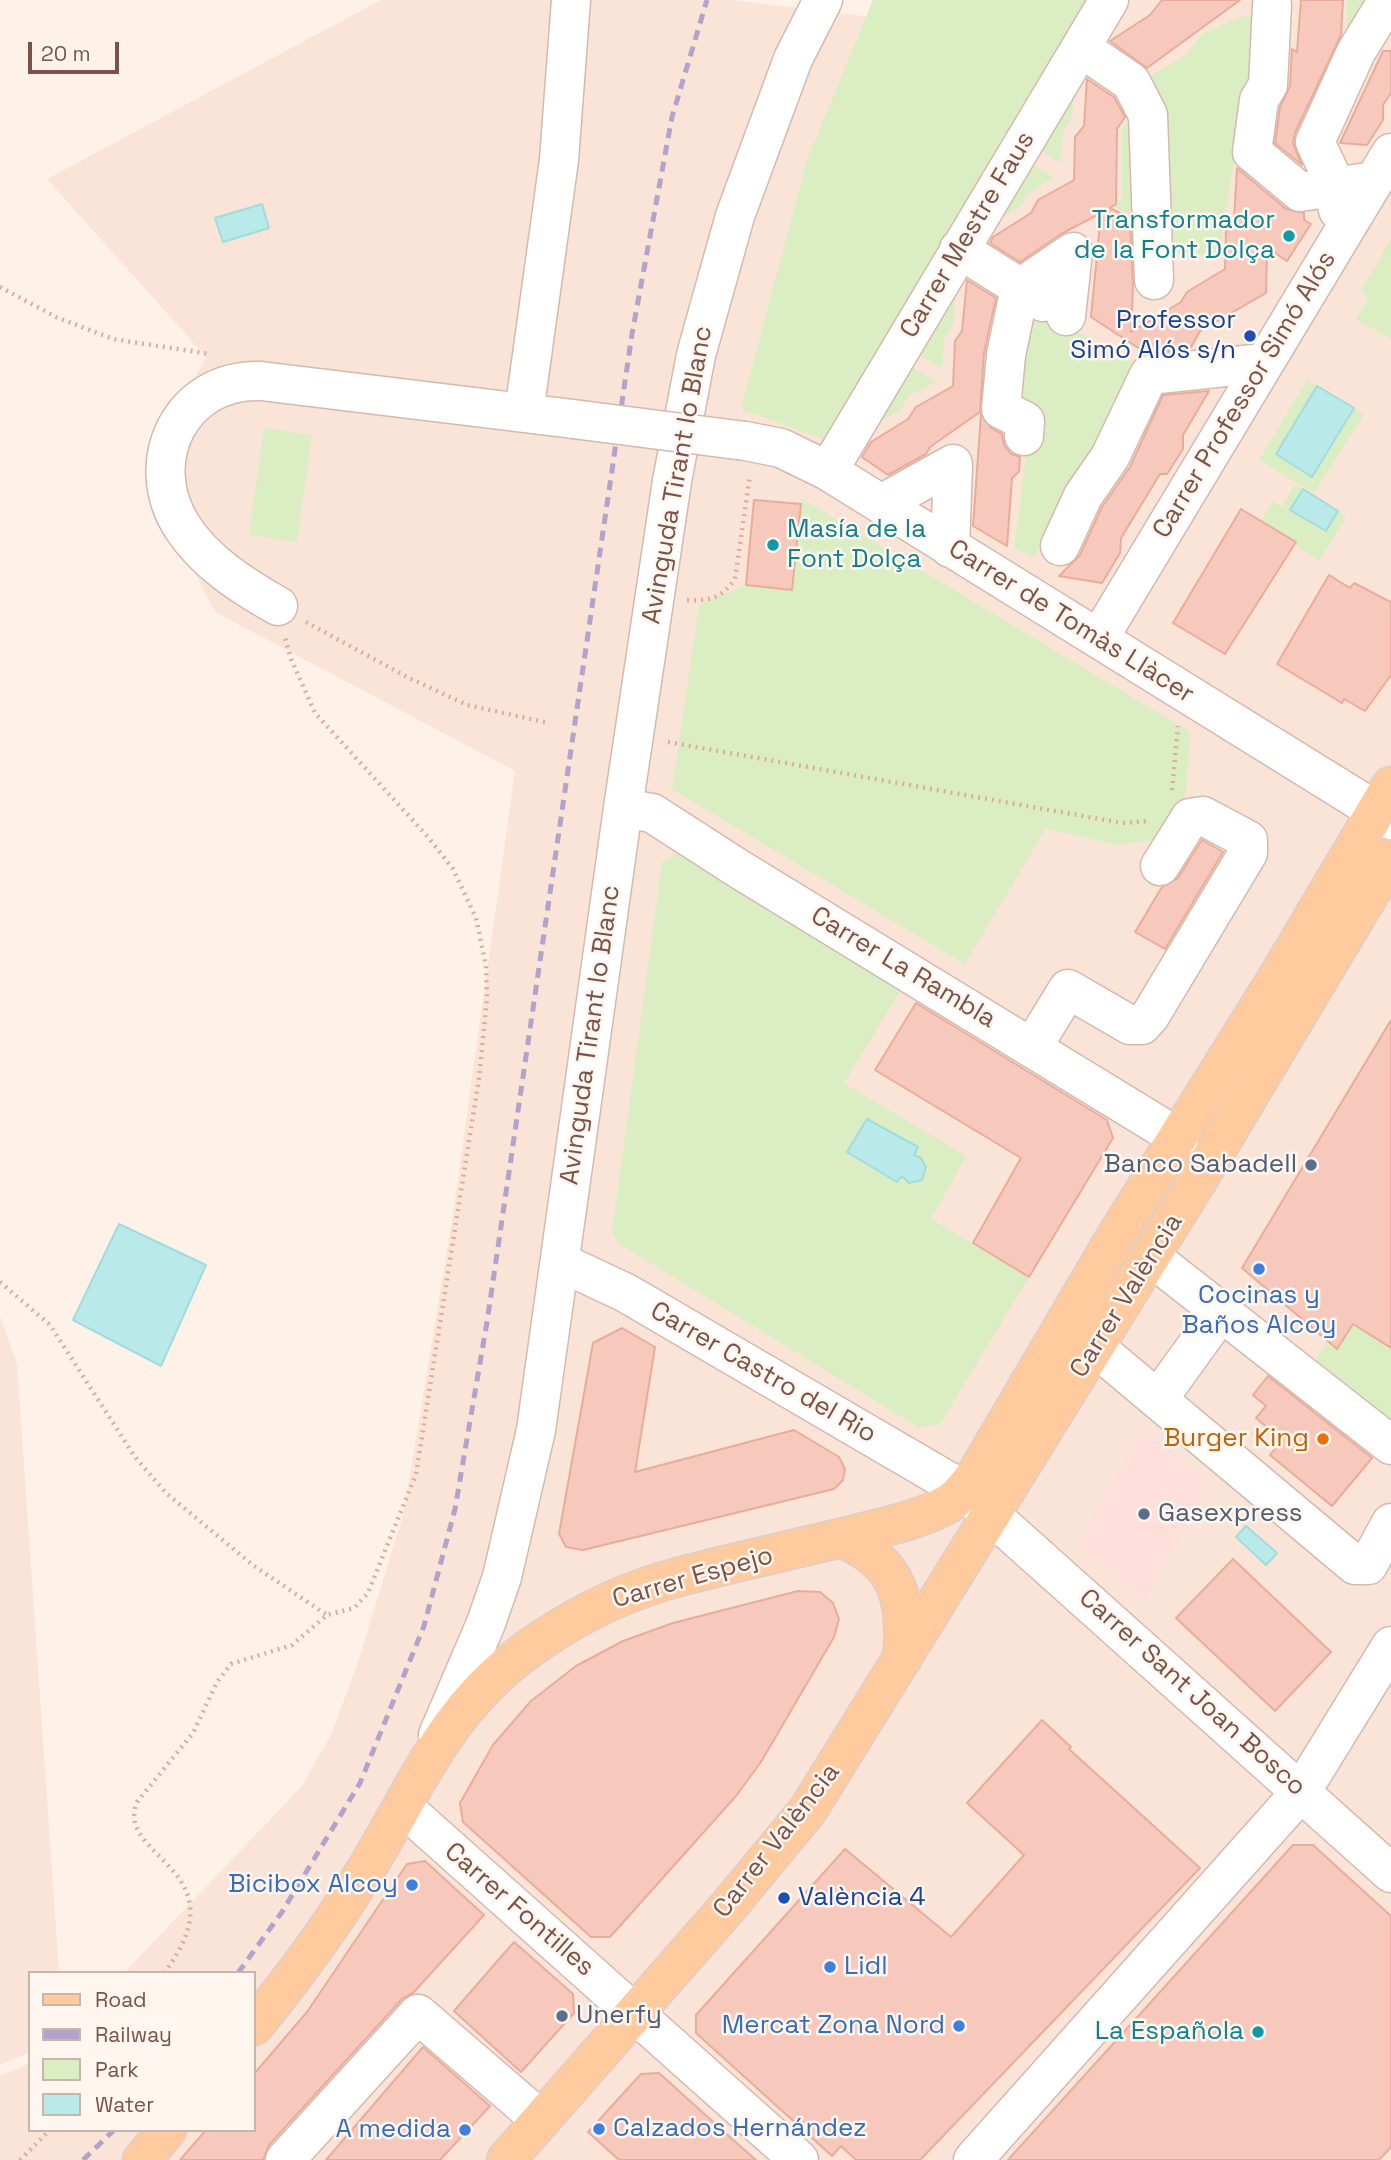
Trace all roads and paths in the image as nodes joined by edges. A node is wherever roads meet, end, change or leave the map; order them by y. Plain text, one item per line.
1 (571, 0) edge
2 (823, 0) edge
3 (1109, 0) edge
4 (1388, 0) edge
5 (1272, 5) dead end
6 (1081, 48) junction
7 (1382, 167) edge
8 (1335, 186) junction
9 (1341, 236) junction
10 (959, 249) junction
11 (1154, 280) dead end
12 (0, 287) edge
13 (1020, 288) junction
14 (218, 356) dead end
15 (1264, 363) junction
16 (524, 413) junction
17 (1004, 416) dead end
18 (750, 442) junction
19 (828, 471) junction
20 (881, 504) junction
21 (1060, 546) dead end
22 (950, 548) junction
23 (654, 600) junction
24 (278, 606) junction
25 (1099, 638) junction
26 (1189, 694) junction
27 (549, 723) dead end
28 (660, 741) dead end
29 (1172, 793) dead end
30 (1386, 805) edge
31 (623, 808) junction
32 (1153, 818) dead end
33 (1391, 858) edge
34 (1160, 866) dead end
35 (1033, 1046) junction
36 (1180, 1138) junction
37 (1151, 1257) junction
38 (560, 1262) junction
39 (0, 1282) edge
40 (1221, 1312) junction
41 (1095, 1347) junction
42 (1157, 1399) junction
43 (1391, 1446) edge
44 (963, 1490) junction
45 (994, 1514) junction
46 (1391, 1523) edge
47 (841, 1538) junction
48 (327, 1615) junction
49 (1391, 1646) edge
50 (902, 1658) junction
51 (428, 1757) junction
52 (1301, 1792) junction
53 (404, 1807) junction
54 (1391, 1873) edge
55 (165, 1971) edge
56 (635, 2012) junction
57 (256, 2023) edge
58 (541, 2120) junction
59 (48, 2132) edge
60 (165, 2132) edge
61 (20, 2160) edge
62 (142, 2160) edge
63 (285, 2160) edge
64 (506, 2160) edge
65 (799, 2160) edge
66 (974, 2160) edge

1 - 16 street
2 - 23 street, Avinguda Tirant lo Blanc
3 - 6 street, Carrer Mestre Faus
4 - 8 street
5 - 8 street
6 - 10 street, Carrer Mestre Faus
6 - 11 street
7 - 8 street
7 - 9 street, Carrer Professor Simó Alós
8 - 9 street
9 - 15 street, Carrer Professor Simó Alós
10 - 13 street
10 - 19 street, Carrer Mestre Faus
12 - 14 path
13 - 13 street
13 - 17 street
15 - 21 street
15 - 25 street, Carrer Professor Simó Alós
16 - 18 street, Carrer de Tomàs Llàcer, bridge
16 - 24 street, Carrer de Tomàs Llàcer
18 - 19 street, Carrer de Tomàs Llàcer
18 - 23 path
19 - 20 street, Carrer de Tomàs Llàcer
20 - 22 street, Carrer de Tomàs Llàcer
20 - 22 street
22 - 25 street, Carrer de Tomàs Llàcer
23 - 31 street, Avinguda Tirant lo Blanc
24 - 27 path
24 - 48 path
25 - 26 street, Carrer de Tomàs Llàcer
26 - 29 path
26 - 30 street, Carrer de Tomàs Llàcer
28 - 32 path
30 - 36 main road, Carrer València
31 - 35 street, Carrer La Rambla
31 - 38 street, Avinguda Tirant lo Blanc
33 - 37 main road, Carrer València
34 - 35 street
35 - 36 street, Carrer La Rambla
36 - 44 main road, Carrer València
37 - 40 street
37 - 41 main road, Carrer València
38 - 44 street, Carrer Castro del Rio
38 - 51 street, Avinguda Tirant lo Blanc
39 - 48 path
40 - 42 street
40 - 43 street
41 - 42 street
41 - 45 main road, Carrer València
42 - 46 street
44 - 45 street, Carrer Castro del Rio
44 - 47 main road, Carrer Espejo
45 - 50 main road, Carrer València
45 - 52 street, Carrer Sant Joan Bosco
47 - 50 main road, Carrer València
47 - 51 main road, Carrer Espejo
48 - 55 path
49 - 52 street
50 - 56 main road, Carrer València
51 - 53 main road, Avinguda Tirant lo Blanc
52 - 54 street, Carrer Sant Joan Bosco
52 - 66 street
53 - 56 street, Carrer Fontilles
53 - 57 main road, Avinguda Tirant lo Blanc
56 - 58 main road, Carrer València
56 - 65 street, Carrer Fontilles
58 - 63 street
58 - 64 main road, Carrer València
59 - 61 path
60 - 62 main road

